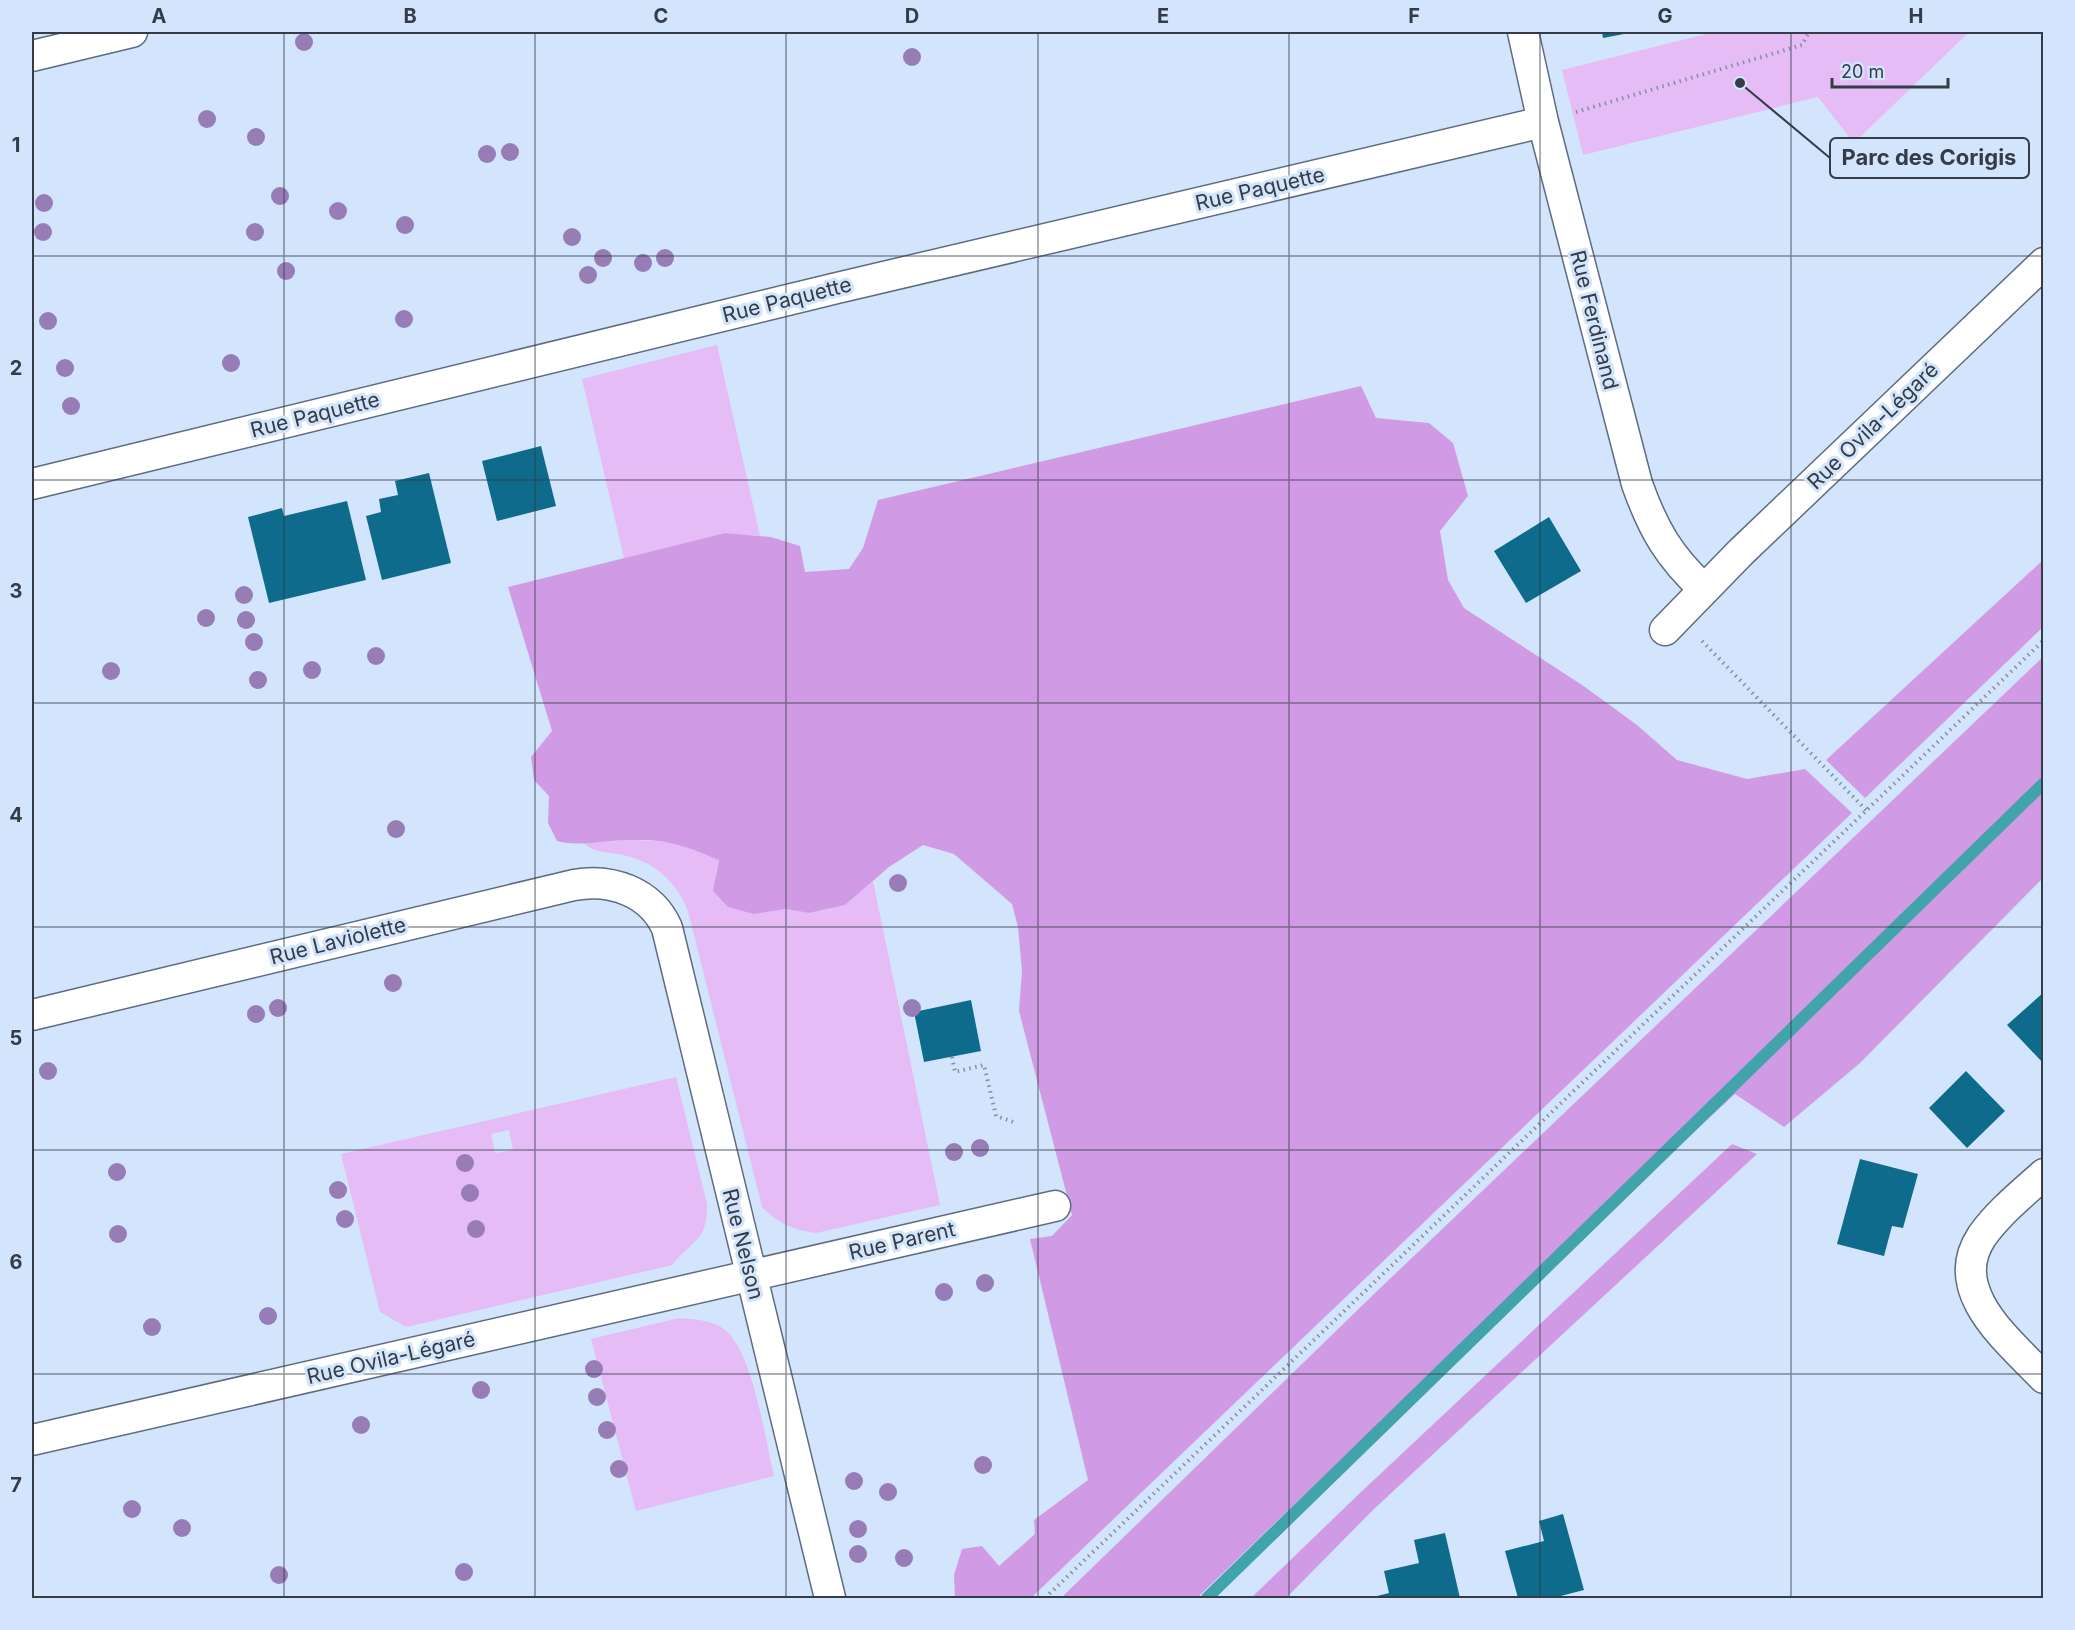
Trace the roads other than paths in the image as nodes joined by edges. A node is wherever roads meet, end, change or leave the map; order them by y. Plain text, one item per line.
1 (132, 32) edge
2 (1523, 32) edge
3 (32, 56) edge
4 (1544, 122) junction
5 (2043, 263) edge
6 (32, 484) edge
7 (1704, 590) junction
8 (1665, 630) dead end
9 (643, 897) joint
10 (32, 1016) edge
11 (2043, 1174) edge
12 (1055, 1206) dead end
13 (750, 1275) junction
14 (2043, 1378) edge
15 (32, 1440) edge
16 (830, 1599) edge

1 - 3 street
2 - 4 street, Rue Ferdinand
4 - 6 street, Rue Paquette
4 - 7 street, Rue Ferdinand
5 - 7 street, Rue Ovila-Légaré
7 - 8 street, Rue Ovila-Légaré
9 - 10 street, Rue Laviolette
9 - 13 street, Rue Nelson
11 - 14 street
12 - 13 street, Rue Parent
13 - 15 street, Rue Ovila-Légaré
13 - 16 street, Rue Nelson

